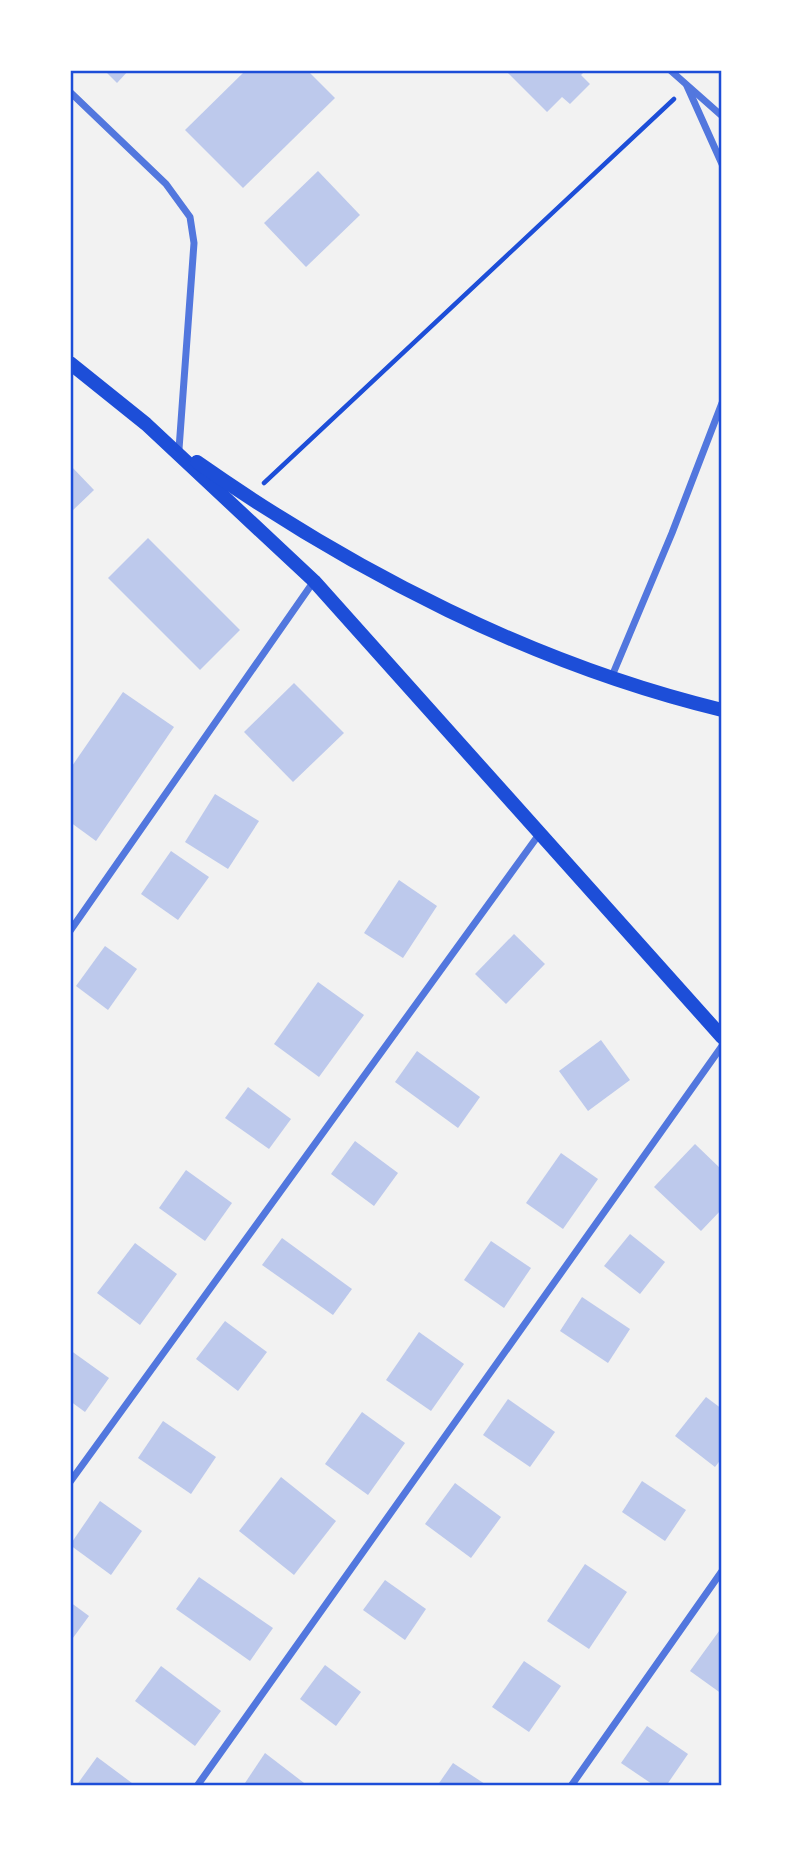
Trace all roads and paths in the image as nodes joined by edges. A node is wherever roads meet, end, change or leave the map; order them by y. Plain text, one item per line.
1 (670, 70) edge
2 (687, 86) junction
3 (70, 92) edge
4 (722, 116) edge
5 (722, 164) edge
6 (70, 363) edge
7 (722, 403) edge
8 (146, 424) junction
9 (179, 449) junction
10 (249, 497) junction
11 (314, 581) junction
12 (612, 676) junction
13 (722, 710) edge
14 (540, 833) junction
15 (70, 931) edge
16 (722, 1037) edge
17 (722, 1046) edge
18 (70, 1482) edge
19 (722, 1571) edge
20 (197, 1786) edge
21 (570, 1786) edge

1 - 2 street
2 - 4 street
2 - 5 street
2 - 10 path
3 - 9 street
6 - 8 main road
7 - 12 street
8 - 9 main road
8 - 11 main road
9 - 10 main road
10 - 12 main road
11 - 14 main road
11 - 15 street
12 - 13 main road
14 - 16 main road
14 - 18 street
17 - 20 street
19 - 21 street

